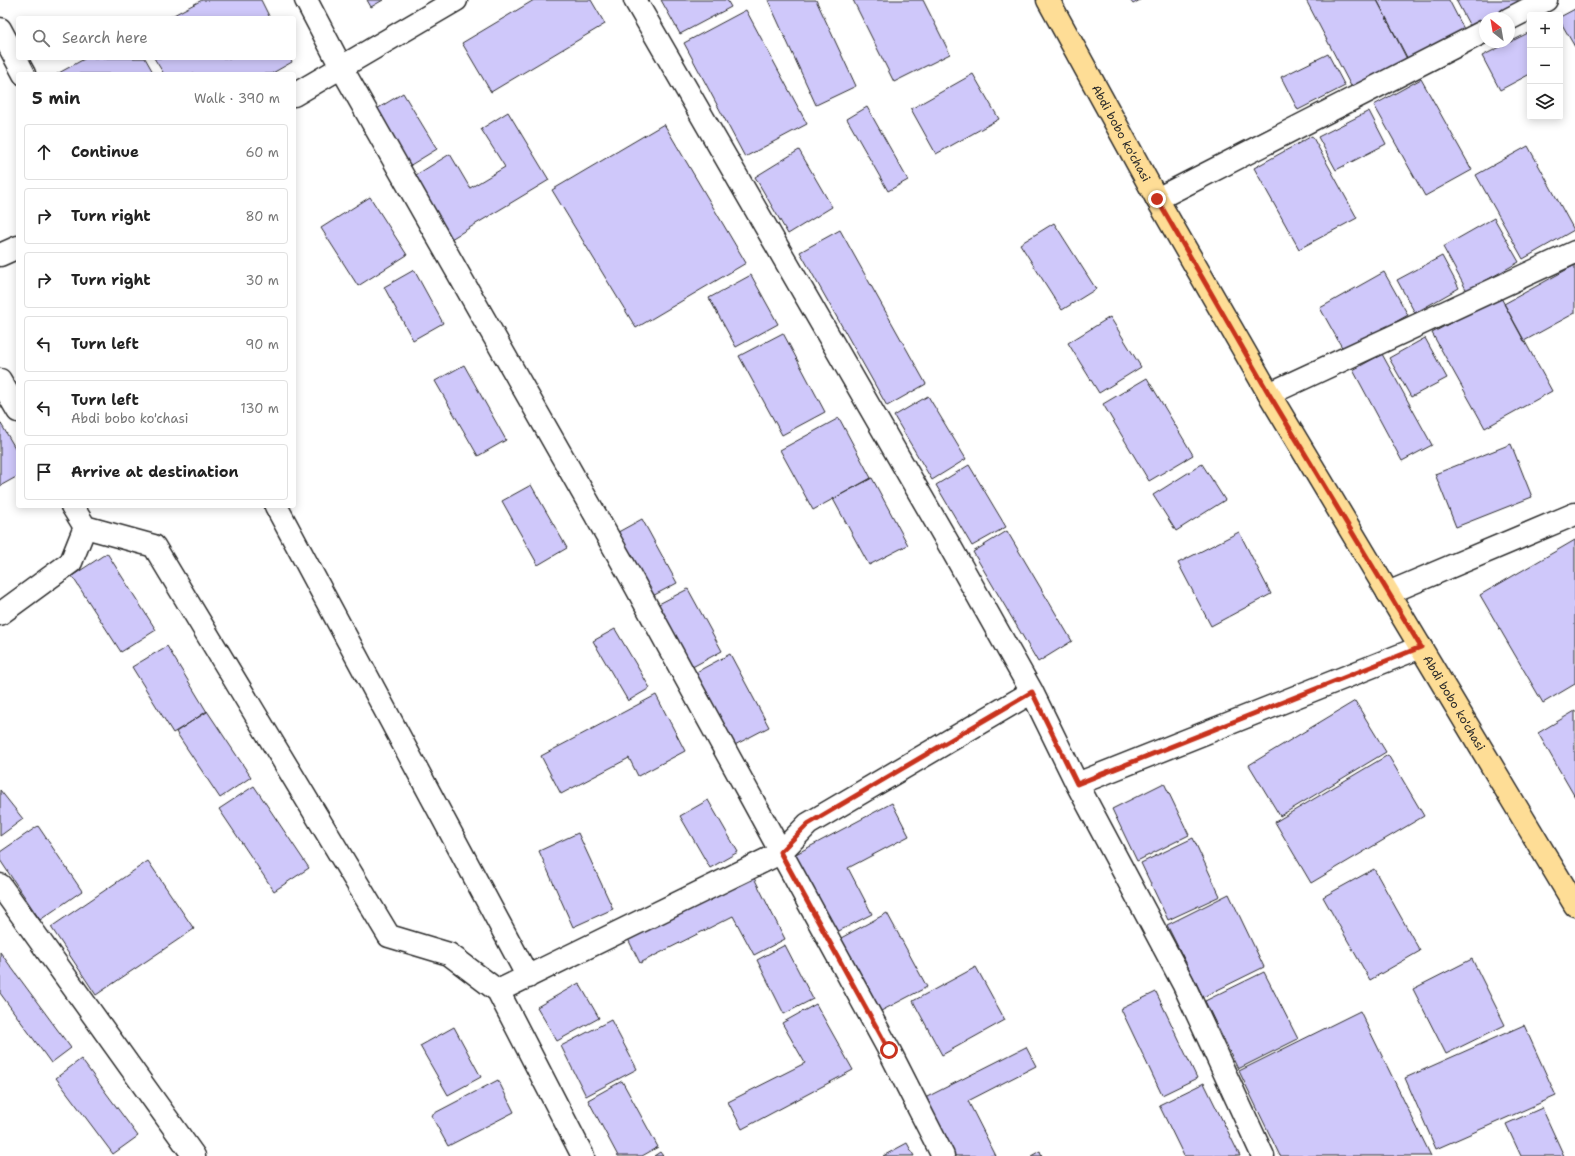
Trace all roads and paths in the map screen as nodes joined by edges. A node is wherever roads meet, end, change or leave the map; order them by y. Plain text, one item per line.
1 (306, 0) edge
2 (456, 0) edge
3 (635, 0) edge
4 (1546, 0) edge
5 (1050, 1) edge
6 (1515, 16) edge
7 (0, 29) edge
8 (1479, 34) edge
9 (16, 59) edge
10 (17, 60) edge
11 (341, 67) junction
12 (23, 72) edge
13 (296, 94) edge
14 (1157, 199) junction
15 (16, 248) edge
16 (1575, 252) edge
17 (0, 255) edge
18 (0, 380) edge
19 (1269, 394) junction
20 (16, 407) edge
21 (73, 508) edge
22 (277, 508) edge
23 (1575, 514) edge
24 (85, 527) junction
25 (1388, 593) junction
26 (0, 614) edge
27 (1421, 647) junction
28 (1032, 692) junction
29 (1077, 784) junction
30 (780, 852) junction
31 (0, 885) edge
32 (1575, 905) edge
33 (528, 977) junction
34 (498, 991) junction
35 (194, 1156) edge
36 (583, 1156) edge
37 (943, 1156) edge
38 (1263, 1156) edge

1 - 11 street
2 - 11 street
3 - 28 street
4 - 6 street
5 - 14 main road, Abdi bobo ko'chasi
7 - 9 street
8 - 14 street
10 - 12 street
11 - 13 street
11 - 30 street
14 - 19 main road, Abdi bobo ko'chasi
15 - 17 street
16 - 19 street
18 - 20 street
19 - 25 main road, Abdi bobo ko'chasi
21 - 24 street
22 - 33 street
23 - 25 street
24 - 26 street
24 - 34 street
25 - 27 main road, Abdi bobo ko'chasi
27 - 29 street
27 - 32 main road, Abdi bobo ko'chasi
28 - 29 street
28 - 30 street
29 - 38 street
30 - 33 street
30 - 37 street
31 - 35 street
33 - 34 street
34 - 36 street

